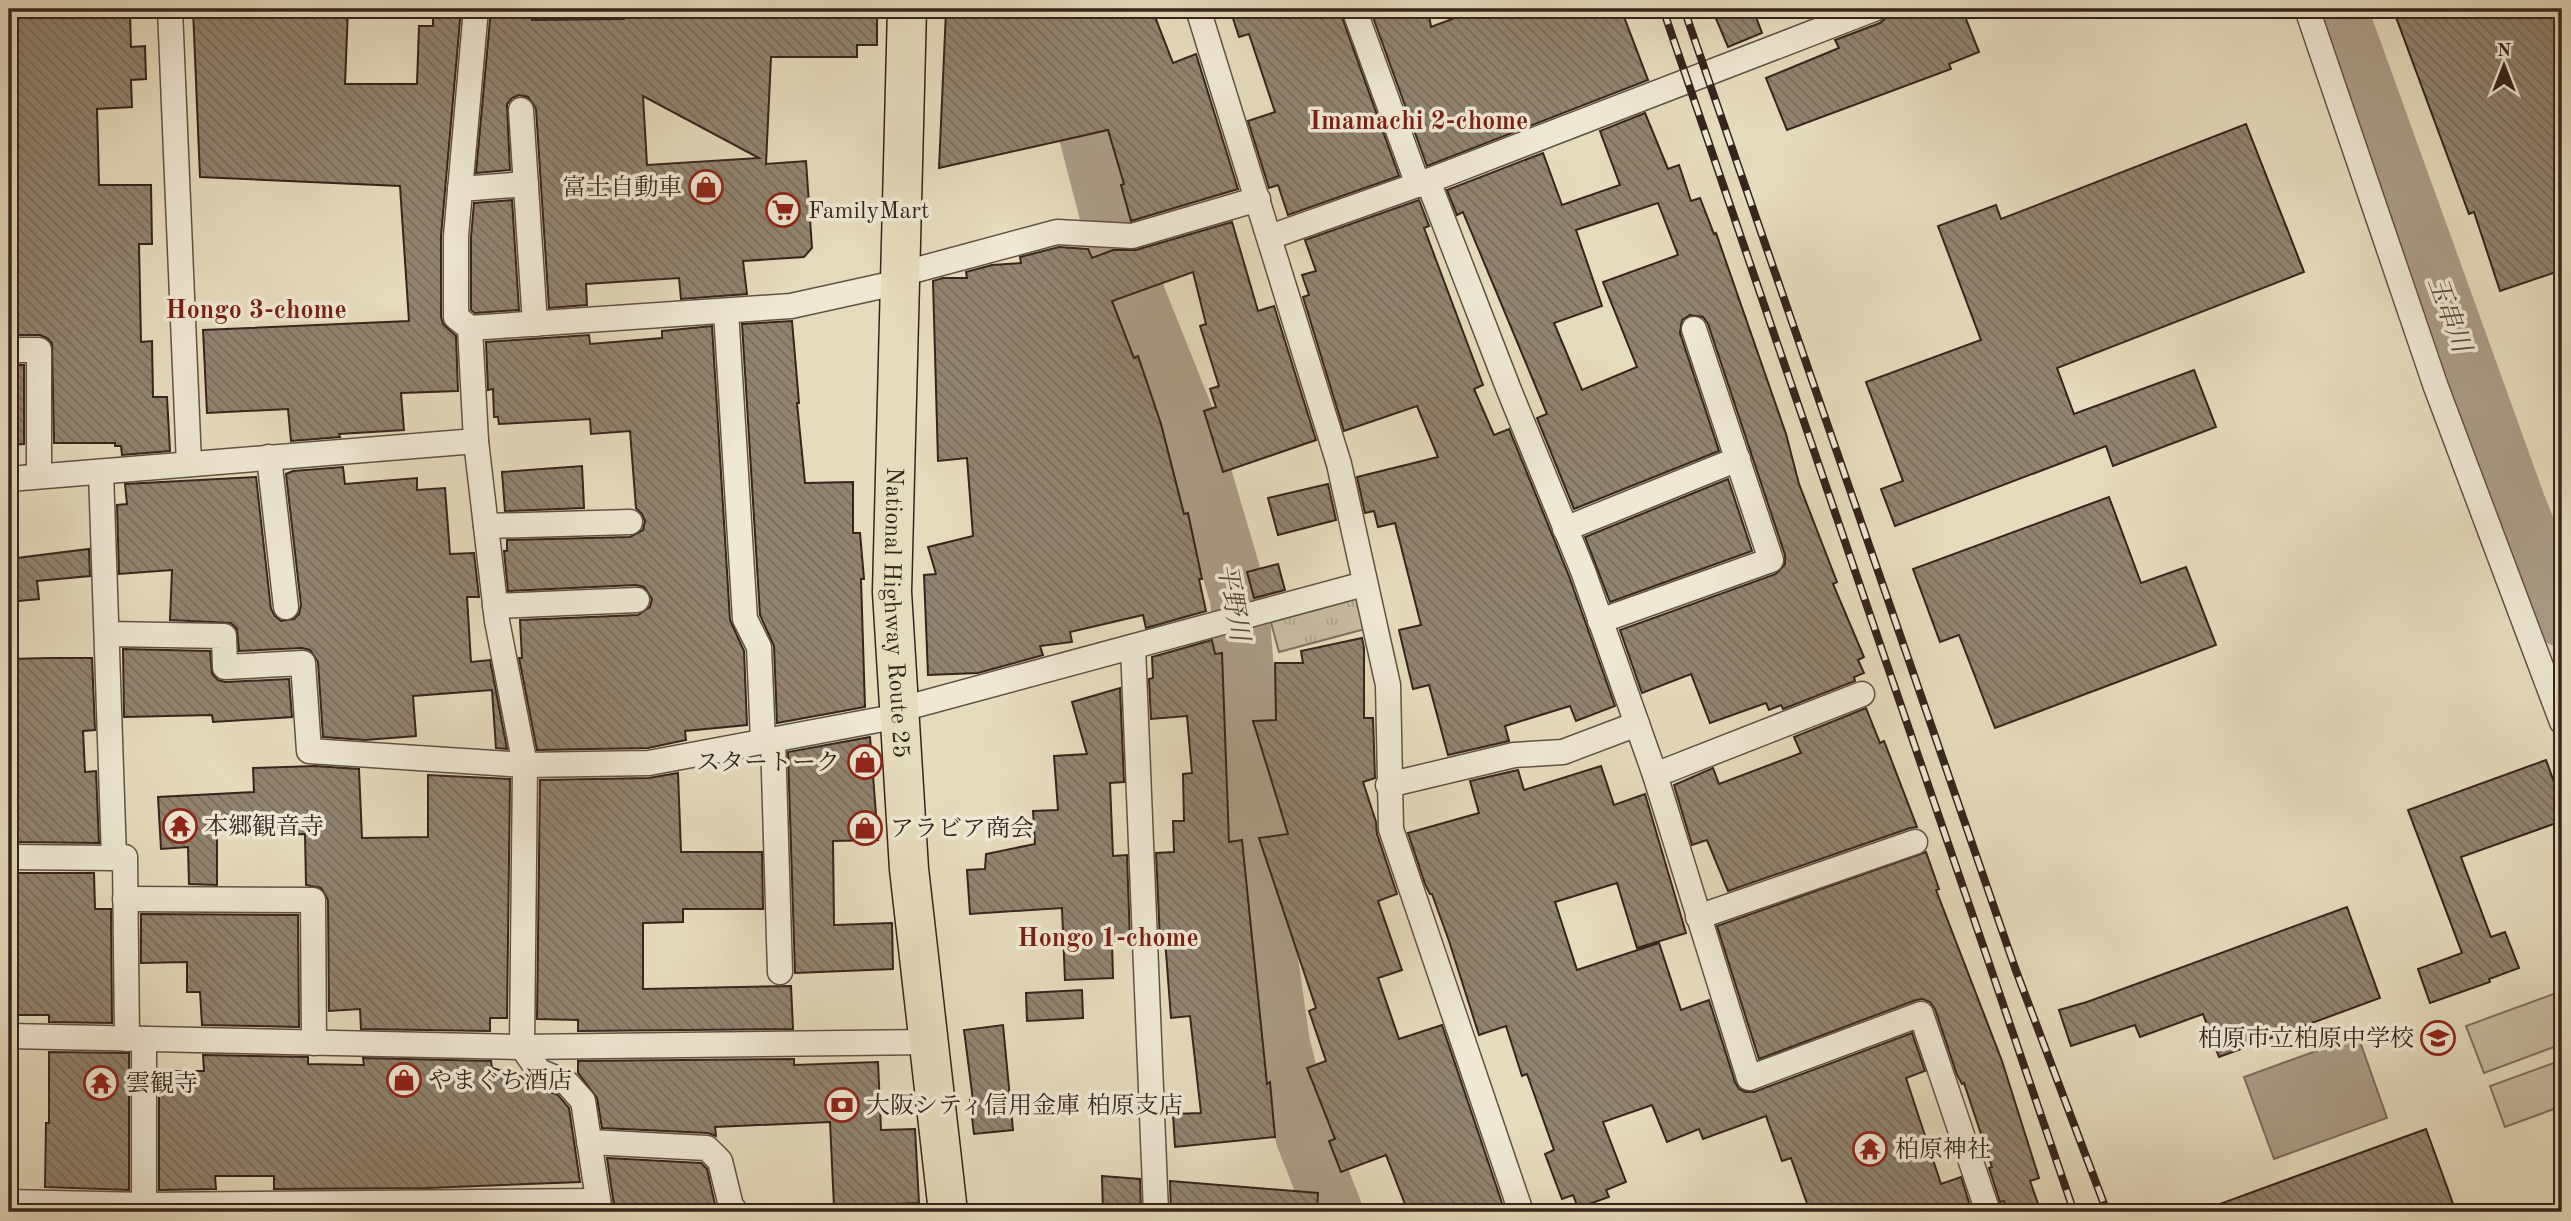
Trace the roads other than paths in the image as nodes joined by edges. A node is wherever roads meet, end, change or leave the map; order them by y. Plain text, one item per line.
1 (170, 9) edge
2 (476, 9) edge
3 (907, 9) edge
4 (1198, 9) edge
5 (1354, 9) edge
6 (1874, 9) edge
7 (2307, 9) edge
8 (521, 110) dead end
9 (1423, 183) junction
10 (526, 184) junction
11 (460, 189) junction
12 (1258, 199) junction
13 (1270, 237) junction
14 (901, 278) junction
15 (726, 311) junction
16 (536, 324) junction
17 (470, 328) junction
18 (1694, 329) dead end
19 (9, 350) edge
20 (477, 441) junction
21 (269, 457) junction
22 (1738, 459) junction
23 (189, 464) junction
24 (101, 472) junction
25 (39, 477) junction
26 (9, 479) edge
27 (630, 522) dead end
28 (486, 526) junction
29 (1565, 528) junction
30 (1364, 584) junction
31 (637, 600) dead end
32 (495, 606) junction
33 (286, 607) dead end
34 (1600, 621) junction
35 (107, 634) junction
36 (1133, 646) junction
37 (1862, 694) dead end
38 (899, 713) junction
39 (2562, 722) edge
40 (1637, 724) junction
41 (768, 741) junction
42 (525, 765) junction
43 (1655, 775) junction
44 (1388, 785) junction
45 (1915, 842) dead end
46 (9, 857) edge
47 (114, 858) junction
48 (125, 899) junction
49 (1699, 917) junction
50 (780, 972) dead end
51 (9, 1036) edge
52 (135, 1039) junction
53 (929, 1042) junction
54 (314, 1043) junction
55 (522, 1047) junction
56 (589, 1142) junction
57 (9, 1202) edge
58 (434, 1207) edge
59 (599, 1207) edge
60 (291, 1208) edge
61 (144, 1209) edge
62 (736, 1212) edge
63 (948, 1212) edge
64 (1156, 1212) edge
65 (1521, 1212) edge
66 (1988, 1212) edge

1 - 23 street
2 - 11 street
3 - 14 highway, National Highway Route 25
4 - 12 street
5 - 9 street
6 - 9 street
7 - 39 street
8 - 10 street
9 - 13 street
9 - 29 street
10 - 11 street
10 - 16 street
11 - 17 street
12 - 13 street
12 - 14 street
13 - 30 street
14 - 15 street
14 - 38 highway, National Highway Route 25
15 - 16 street
15 - 41 street
16 - 17 street
17 - 20 street
18 - 22 street
19 - 25 street
20 - 21 street
20 - 28 street
21 - 23 street
21 - 33 street
22 - 29 street
22 - 34 street
23 - 24 street
24 - 25 street
24 - 35 street
25 - 26 street
27 - 28 street
28 - 32 street
29 - 34 street
30 - 36 street
30 - 44 street
31 - 32 street
32 - 42 street
34 - 40 street
35 - 42 street
35 - 47 street
36 - 38 street
36 - 64 street
37 - 43 street
38 - 41 street
38 - 53 highway, National Highway Route 25
40 - 43 street
40 - 44 street
41 - 42 street
41 - 50 street
42 - 55 street
43 - 49 street
44 - 65 street
45 - 49 street
46 - 47 street
47 - 48 street
48 - 52 street
48 - 54 street
49 - 66 street
51 - 52 street
52 - 54 street
52 - 61 street
53 - 55 street
53 - 63 highway, National Highway Route 25
54 - 55 street
55 - 56 street
56 - 59 street
56 - 62 street
57 - 61 street
58 - 59 street
58 - 60 street
60 - 61 street

